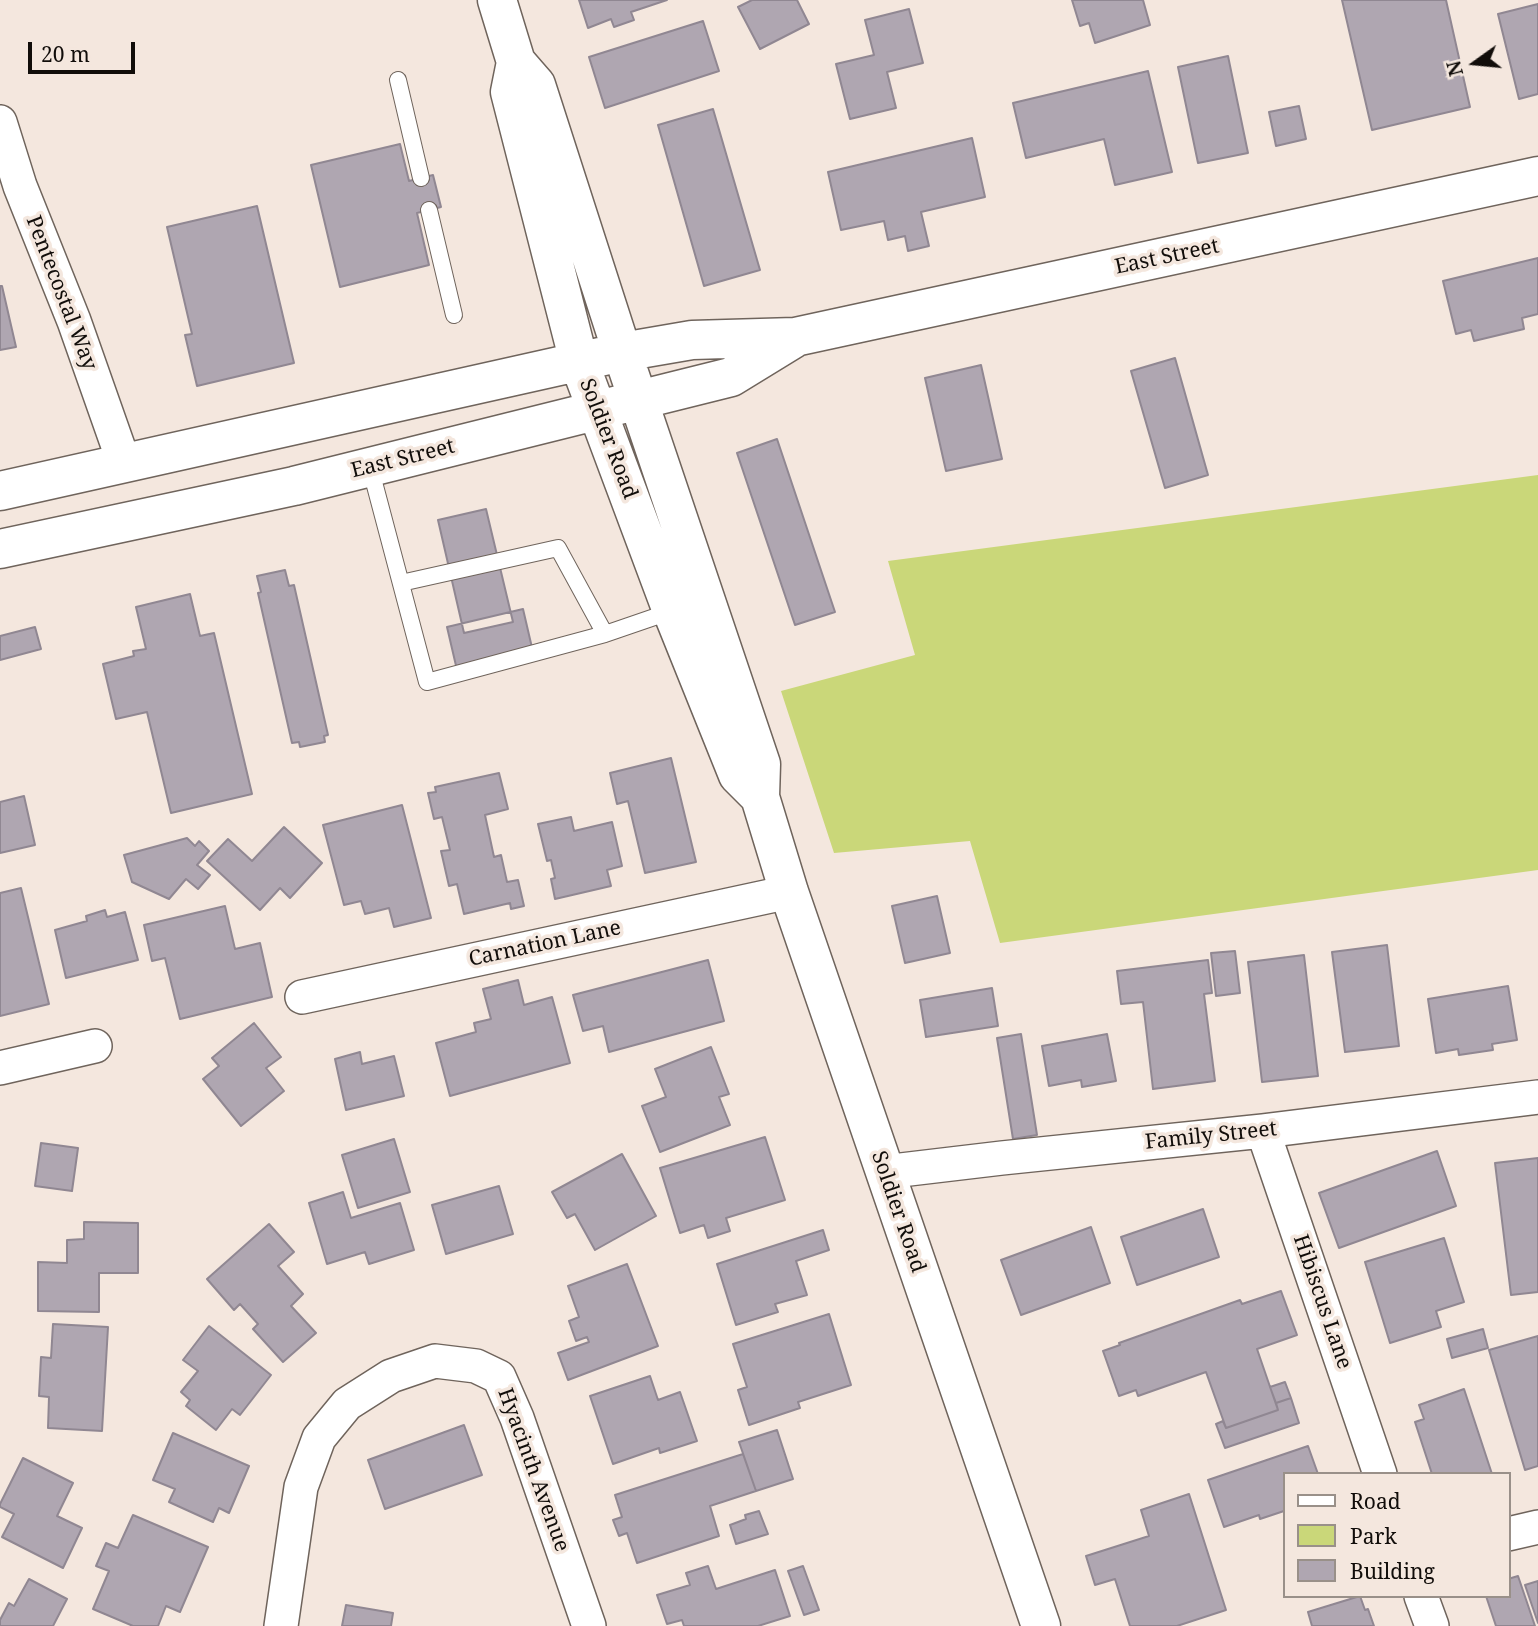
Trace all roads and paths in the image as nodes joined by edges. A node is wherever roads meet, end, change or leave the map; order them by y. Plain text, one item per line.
1 (497, 0) edge
2 (516, 62) junction
3 (398, 80) dead end
4 (0, 122) edge
5 (1538, 176) edge
6 (421, 178) dead end
7 (10, 188) edge
8 (429, 210) dead end
9 (454, 315) dead end
10 (795, 337) junction
11 (622, 352) junction
12 (579, 362) junction
13 (638, 400) junction
14 (598, 411) junction
15 (124, 463) junction
16 (370, 467) junction
17 (0, 491) edge
18 (140, 519) junction
19 (0, 549) edge
20 (401, 583) junction
21 (672, 611) junction
22 (605, 634) junction
23 (760, 797) junction
24 (789, 892) junction
25 (302, 997) dead end
26 (95, 1045) dead end
27 (0, 1068) edge
28 (1538, 1097) edge
29 (1263, 1131) junction
30 (884, 1172) junction
31 (1379, 1472) edge
32 (1538, 1527) edge
33 (1510, 1534) edge
34 (1422, 1598) edge
35 (281, 1626) edge
36 (589, 1626) edge
37 (1041, 1626) edge
38 (1432, 1626) edge

1 - 2 main road, Soldier Road
2 - 11 main road, Soldier Road
2 - 12 main road, Soldier Road
3 - 6 lane
4 - 7 street, Pentecostal Way
5 - 10 main road, East Street
7 - 15 street, Pentecostal Way
8 - 9 lane
10 - 11 main road, East Street
10 - 13 main road, East Street
11 - 12 main road, East Street
11 - 13 main road, Soldier Road
12 - 14 main road, Soldier Road
12 - 15 main road, East Street
13 - 14 main road, East Street
13 - 23 main road, Soldier Road
14 - 16 main road, East Street
14 - 21 main road, Soldier Road
15 - 17 main road, East Street
15 - 18 main road
16 - 18 main road, East Street
16 - 20 lane
18 - 19 main road, East Street
20 - 22 lane
20 - 22 lane
21 - 22 lane
21 - 23 main road, Soldier Road
23 - 24 main road, Soldier Road
24 - 25 street, Carnation Lane
24 - 30 main road, Soldier Road
26 - 27 street
28 - 29 street, Family Street
29 - 30 street, Family Street
29 - 31 street, Hibiscus Lane
30 - 37 main road, Soldier Road
32 - 33 street
34 - 38 street
35 - 36 street, Hyacinth Avenue

